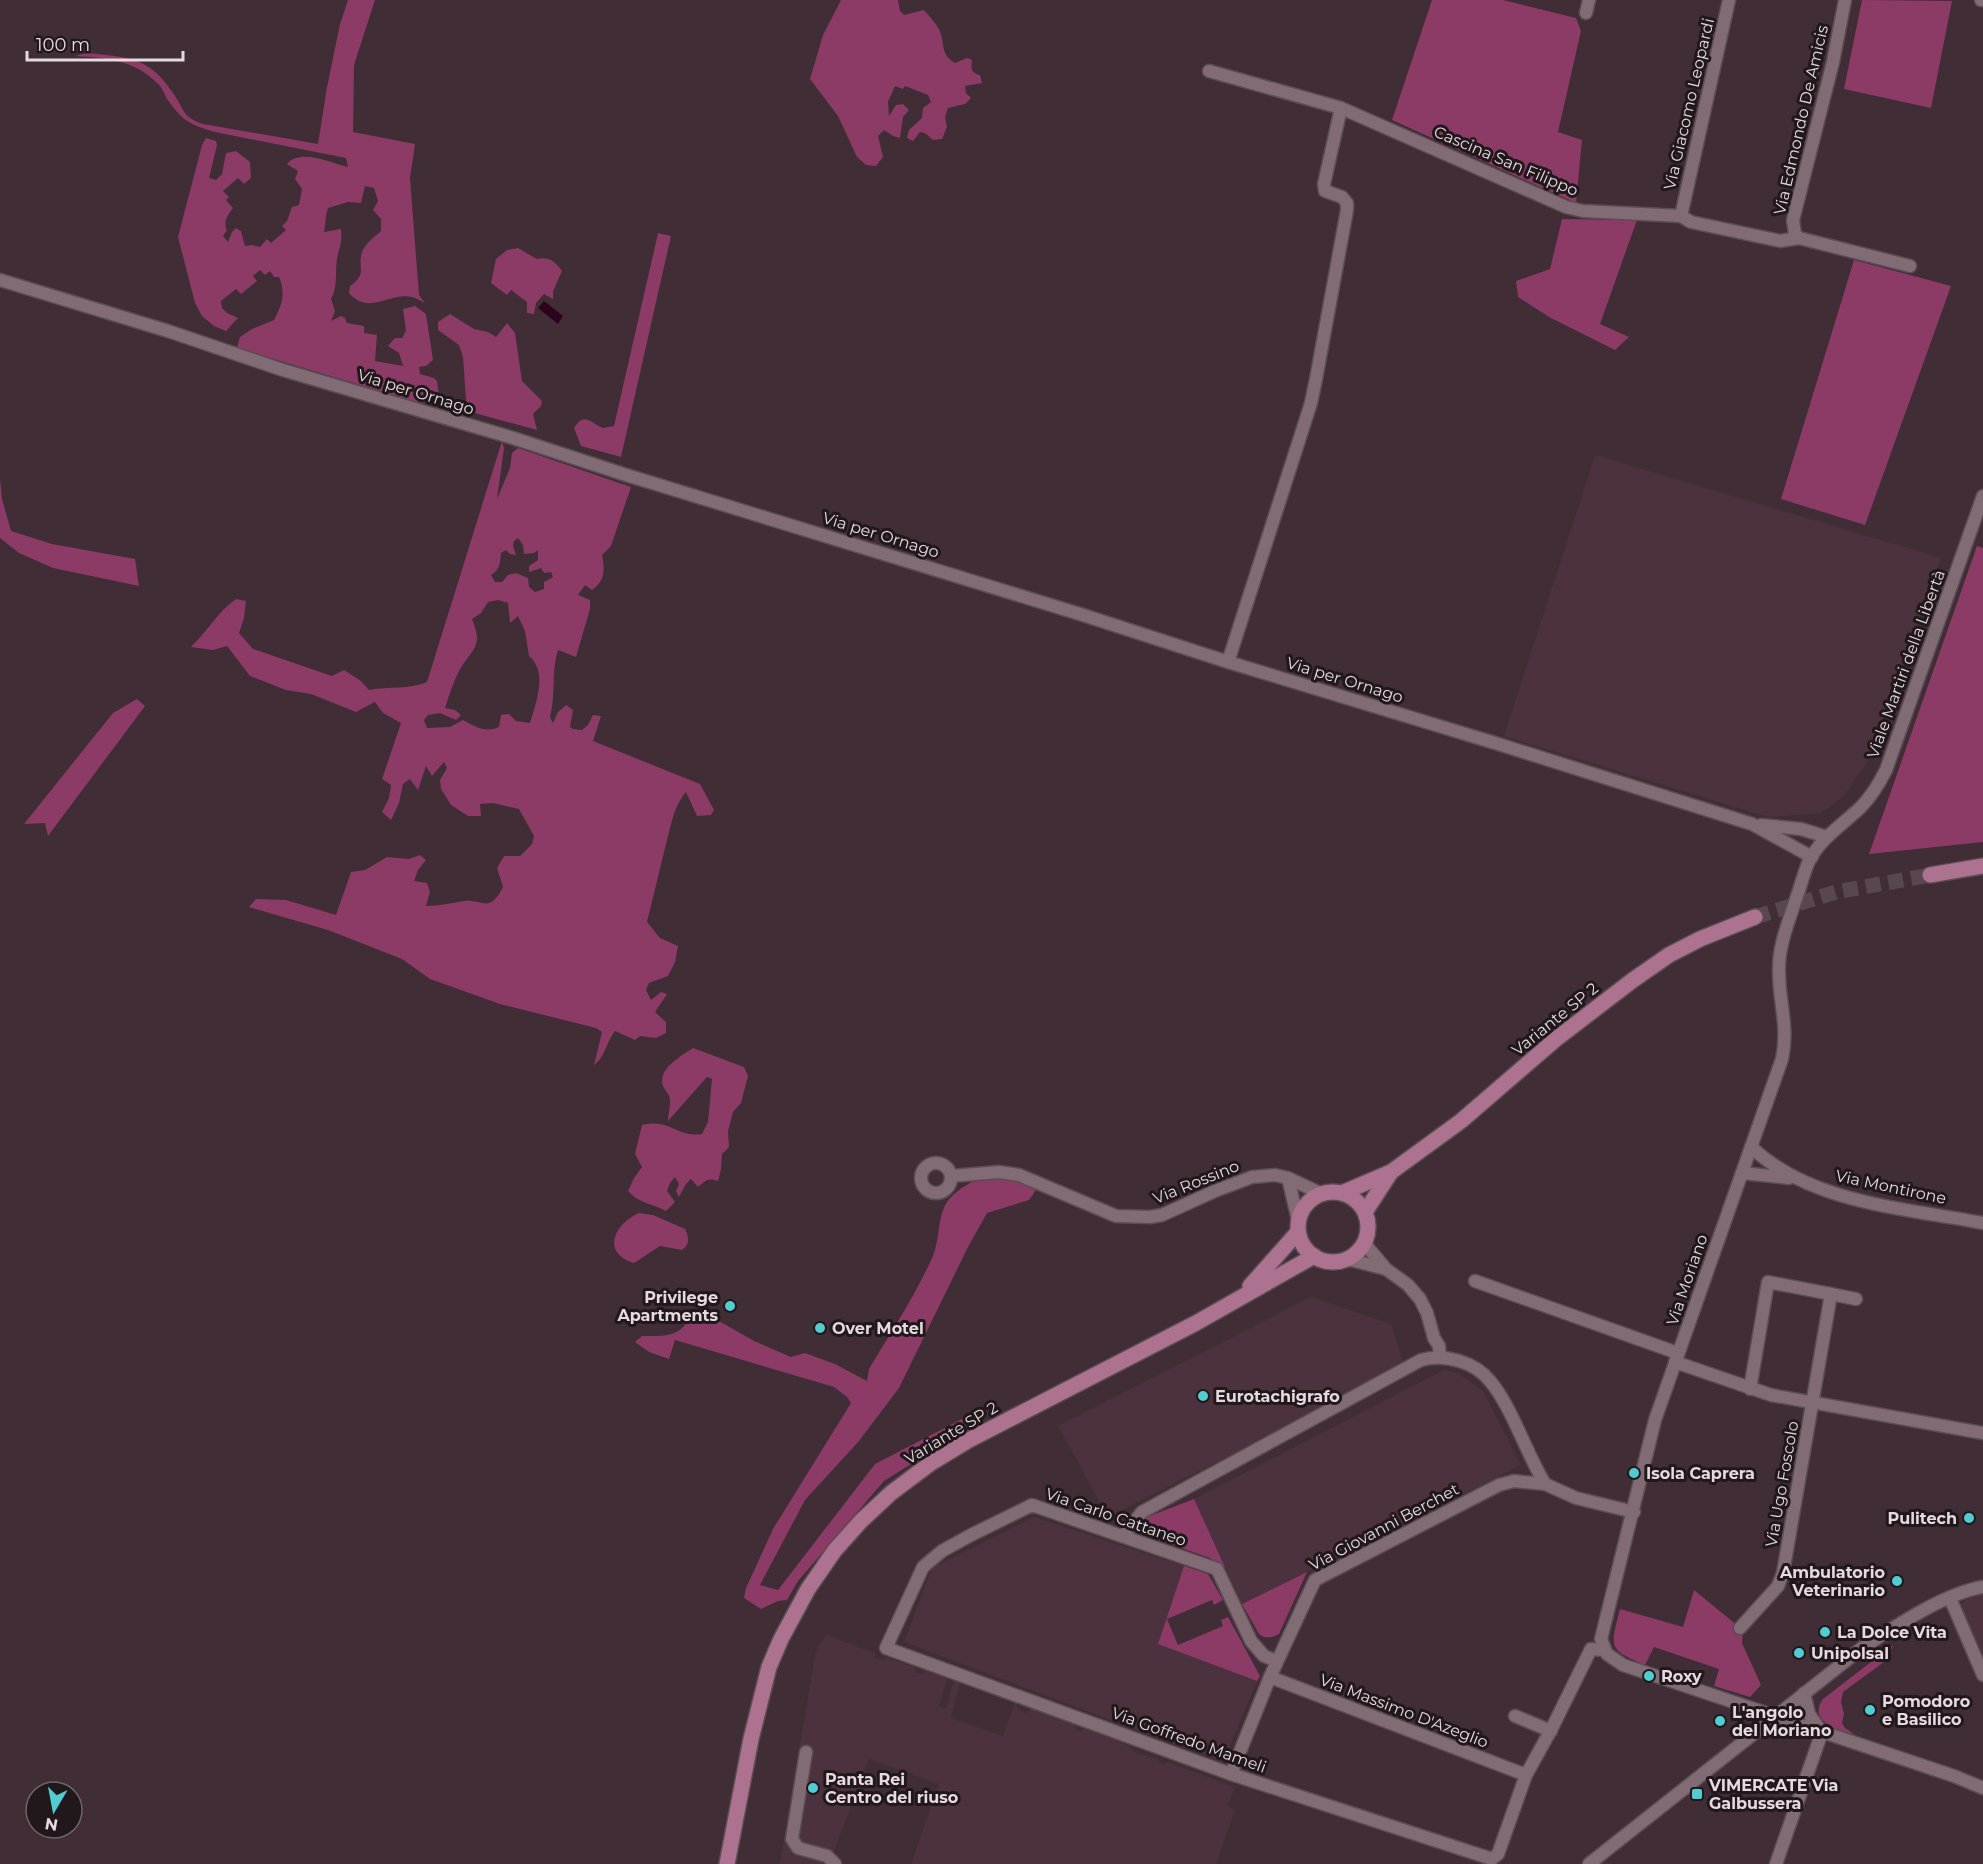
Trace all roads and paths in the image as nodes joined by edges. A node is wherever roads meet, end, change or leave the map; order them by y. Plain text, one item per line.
1 (1589, 0) edge
2 (1729, 0) edge
3 (1845, 0) edge
4 (1586, 14) dead end
5 (1209, 71) dead end
6 (1341, 108) junction
7 (1681, 216) junction
8 (1799, 238) junction
9 (1910, 266) dead end
10 (0, 280) edge
11 (1983, 496) edge
12 (1228, 662) junction
13 (1752, 824) junction
14 (1831, 832) junction
15 (1812, 857) junction
16 (1983, 866) edge
17 (1930, 875) tunnel mouth
18 (1755, 916) tunnel mouth
19 (1751, 1147) junction
20 (1391, 1172) junction
21 (1742, 1173) junction
22 (951, 1176) dead end
23 (1288, 1178) junction
24 (1794, 1178) junction
25 (1342, 1193) junction
26 (1322, 1194) junction
27 (1365, 1212) junction
28 (1983, 1223) edge
29 (1298, 1226) junction
30 (1364, 1243) junction
31 (1314, 1256) junction
32 (1347, 1259) junction
33 (1386, 1269) junction
34 (1475, 1281) dead end
35 (1831, 1294) junction
36 (1240, 1297) junction
37 (1856, 1299) dead end
38 (1438, 1357) junction
39 (1677, 1359) junction
40 (1750, 1389) junction
41 (1814, 1403) junction
42 (1983, 1433) edge
43 (1545, 1484) junction
44 (1634, 1509) junction
45 (1124, 1536) junction
46 (1983, 1585) edge
47 (1950, 1598) junction
48 (1740, 1628) dead end
49 (886, 1648) joint
50 (1604, 1650) junction
51 (1277, 1661) junction
52 (1983, 1675) edge
53 (1270, 1677) junction
54 (1804, 1693) junction
55 (1515, 1716) dead end
56 (1776, 1716) junction
57 (1551, 1731) junction
58 (1822, 1732) junction
59 (806, 1752) dead end
60 (1231, 1774) junction
61 (1526, 1775) junction
62 (1983, 1788) edge
63 (727, 1864) edge
64 (835, 1864) edge
65 (1590, 1864) edge
66 (1776, 1864) edge

1 - 4 street
2 - 7 street, Via Giacomo Leopardi
3 - 8 street, Via Edmondo De Amicis
5 - 6 street, Cascina San Filippo
6 - 7 street, Cascina San Filippo
6 - 12 street
7 - 8 street, Cascina San Filippo
8 - 9 street, Via Edmondo De Amicis
10 - 12 street, Via per Ornago
11 - 14 street, Viale Martiri della Libertà
12 - 13 street, Via per Ornago
13 - 14 street, Via per Ornago
13 - 15 street, Via per Ornago
14 - 15 street, Via Moriano
15 - 19 street, Via Moriano
16 - 17 main road
18 - 20 main road, Variante SP 2
19 - 21 street, Via Moriano
19 - 24 street
20 - 25 main road, Variante SP 2
20 - 27 main road, Variante SP 2
21 - 24 street
21 - 39 street, Via Moriano
22 - 23 street, Via Rossino
23 - 26 street, Via Rossino
23 - 29 street
24 - 28 street, Via Montirone
25 - 26 main road, Variante SP 2
25 - 27 main road
26 - 29 main road, Variante SP 2
27 - 30 main road
29 - 31 main road
29 - 36 main road, Variante SP 2
30 - 32 main road
30 - 33 street
31 - 32 main road
31 - 36 main road, Variante SP 2
32 - 33 street
33 - 38 street
34 - 39 street, Via Ugo Foscolo
35 - 37 street
35 - 40 street
35 - 41 street, Via Ugo Foscolo
36 - 63 main road, Variante SP 2
38 - 43 street
38 - 45 street
39 - 40 street, Via Ugo Foscolo
39 - 44 street, Via Moriano
40 - 41 street, Via Ugo Foscolo
41 - 42 street, Via Ugo Foscolo
41 - 48 street, Via Ugo Foscolo
43 - 44 street
43 - 51 street, Via Giovanni Berchet
44 - 50 street, Via Moriano
45 - 49 street, Via Carlo Cattaneo
45 - 51 street, Via Carlo Cattaneo
46 - 47 street
47 - 52 street
47 - 54 street
49 - 60 street, Via Goffredo Mameli
50 - 56 street
50 - 57 street
51 - 53 street, Via Giovanni Berchet
53 - 60 street, Via Giovanni Berchet
53 - 61 street, Via Massimo D'Azeglio
54 - 56 street
54 - 58 street
55 - 57 street
56 - 58 street
56 - 65 street
57 - 61 street
58 - 62 street
58 - 66 street
59 - 64 street
60 - 61 street, Via Goffredo Mameli

